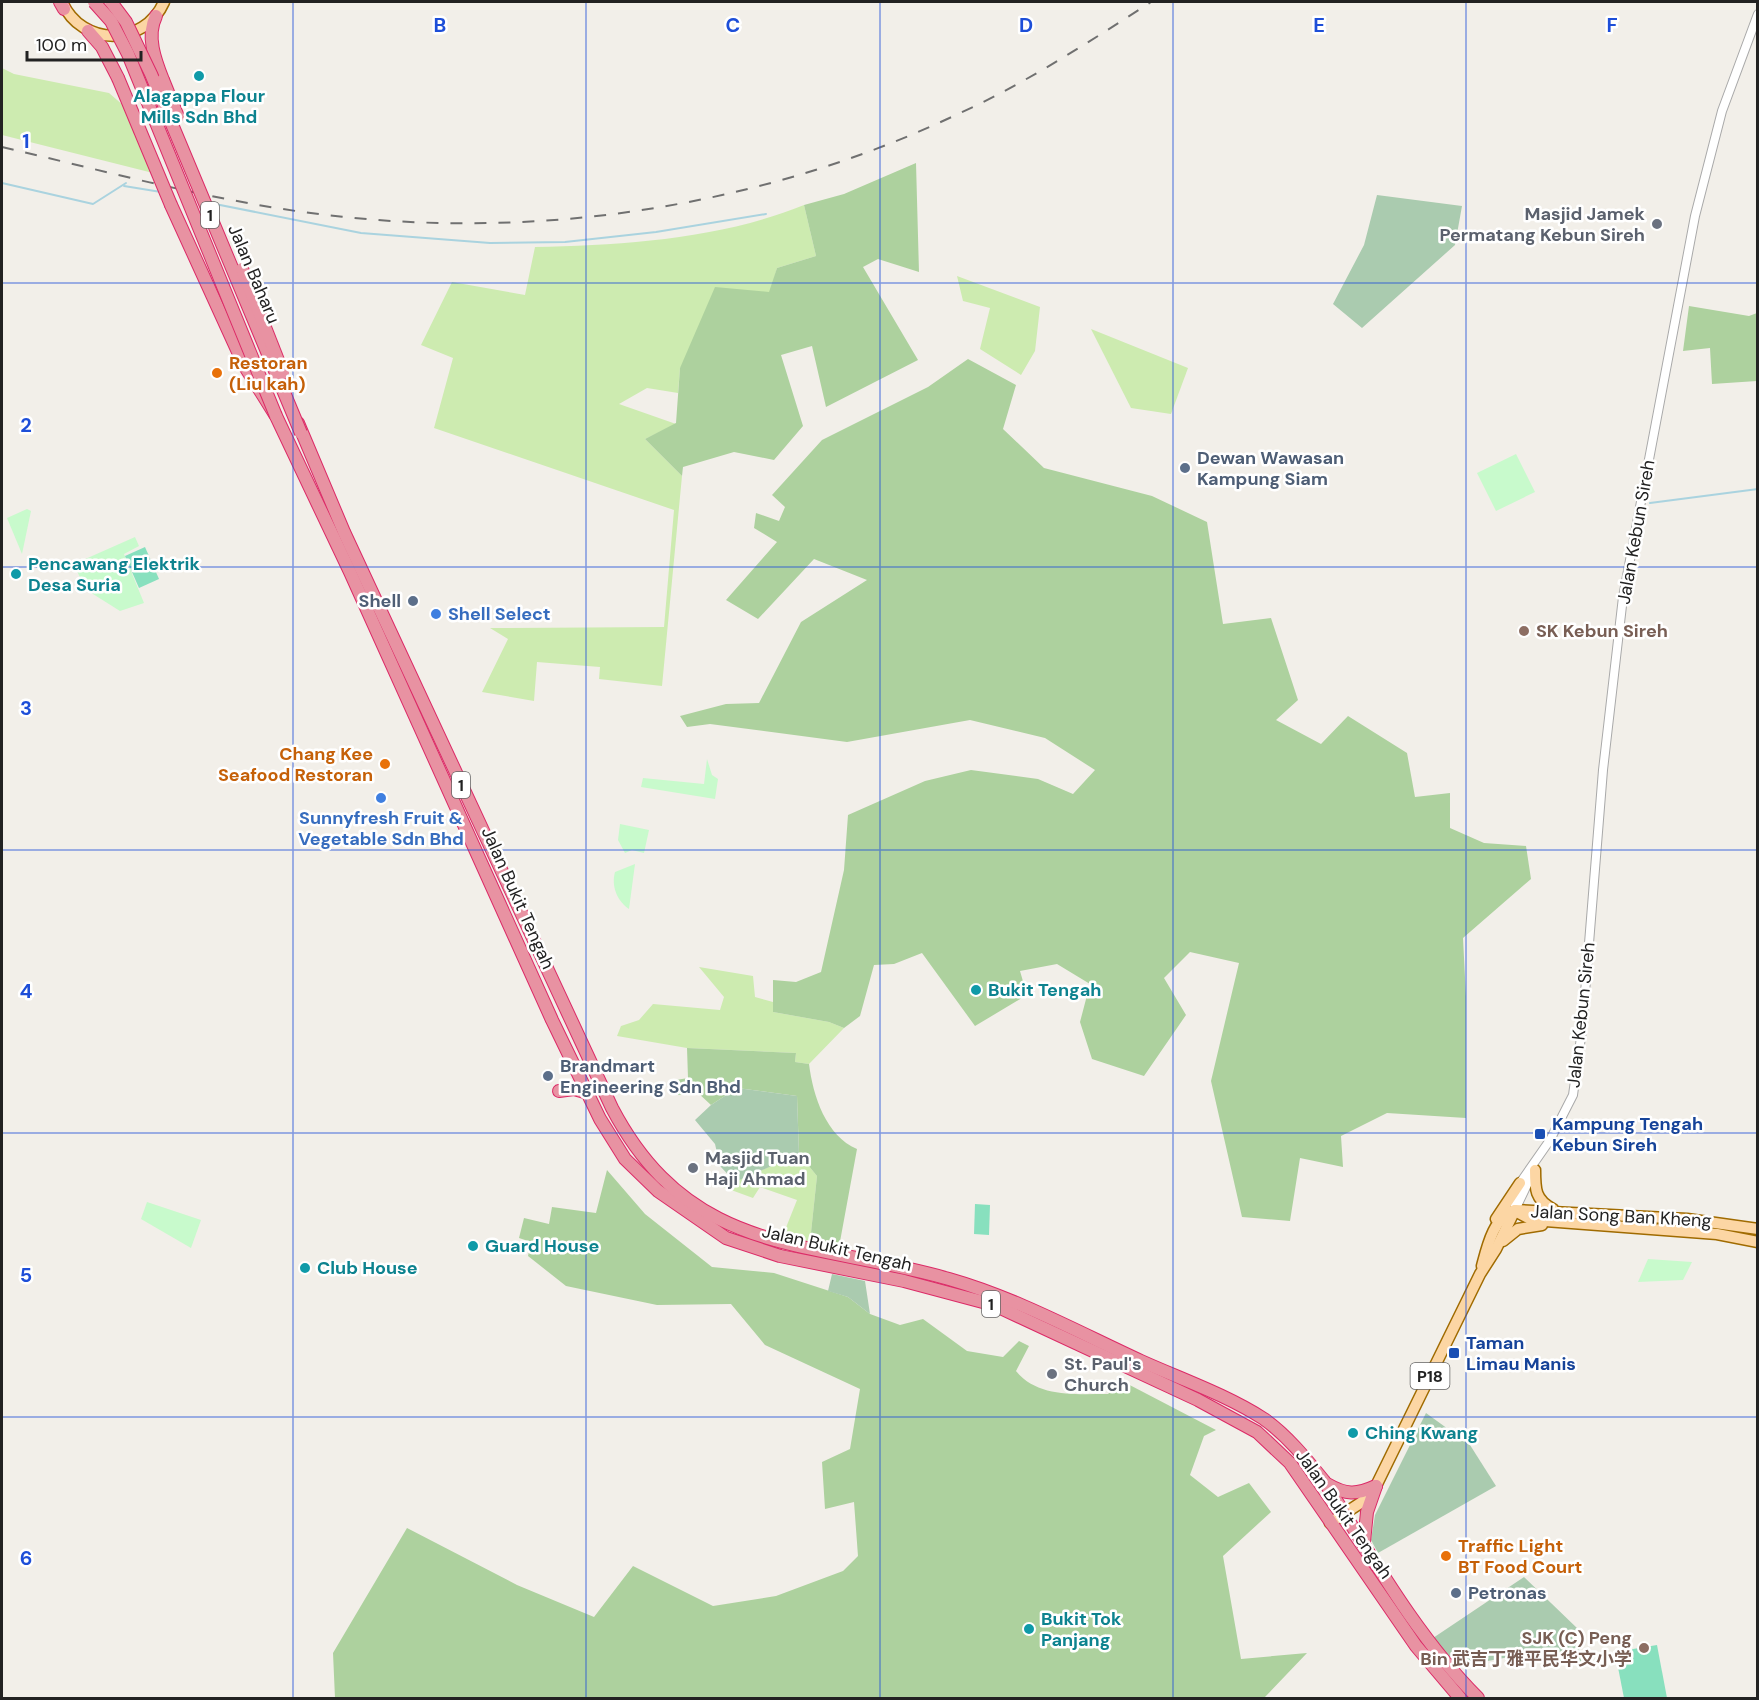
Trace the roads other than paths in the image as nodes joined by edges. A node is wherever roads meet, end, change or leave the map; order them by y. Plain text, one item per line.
1 (94, 2) edge
2 (111, 2) edge
3 (173, 2) edge
4 (62, 4) edge
5 (160, 9) edge
6 (1758, 14) edge
7 (88, 31) junction
8 (276, 416) junction
9 (282, 429) joint
10 (302, 433) junction
11 (559, 1091) dead end
12 (588, 1093) junction
13 (1536, 1166) junction
14 (1520, 1183) junction
15 (1515, 1210) junction
16 (1556, 1211) junction
17 (1563, 1223) junction
18 (1758, 1229) edge
19 (1758, 1242) edge
20 (1492, 1248) junction
21 (1323, 1481) junction
22 (1376, 1486) junction
23 (1345, 1514) junction
24 (1330, 1523) junction
25 (1364, 1542) junction
26 (1460, 1698) edge
27 (1478, 1698) edge

1 - 8 highway, Jalan Baharu / 1, bridge
2 - 10 highway, Jalan Baharu / 1, bridge
3 - 5 main road
4 - 7 main road
5 - 7 main road
5 - 10 highway, bridge
6 - 13 street, Jalan Kebun Sireh / P18
7 - 8 highway, bridge
8 - 9 highway, Jalan Baharu / 1
9 - 12 highway, Jalan Bukit Tengah / 1
10 - 21 highway, Jalan Bukit Tengah / 1
11 - 12 highway
12 - 24 highway, Jalan Bukit Tengah / 1
13 - 14 street, Jalan Kebun Sireh / P18
13 - 15 street, Jalan Kebun Sireh / P18
13 - 16 main road
14 - 15 street, Jalan Kebun Sireh / P18
14 - 20 main road
15 - 16 main road, Jalan Song Ban Kheng
15 - 17 main road, Jalan Song Ban Kheng
15 - 20 main road, Jalan Kebun Sireh / P18
16 - 18 main road, Jalan Song Ban Kheng
17 - 19 main road, Jalan Song Ban Kheng
17 - 20 main road
20 - 22 main road, Jalan Kebun Sireh / P18
21 - 22 highway
21 - 23 highway, Jalan Bukit Tengah / 1
22 - 23 main road, Jalan Kebun Sireh / P18
22 - 25 highway
23 - 24 main road, Jalan Kebun Sireh / P18
23 - 25 highway, Jalan Bukit Tengah / 1
24 - 26 highway, Jalan Bukit Tengah / 1
25 - 27 highway, Jalan Bukit Tengah / 1

